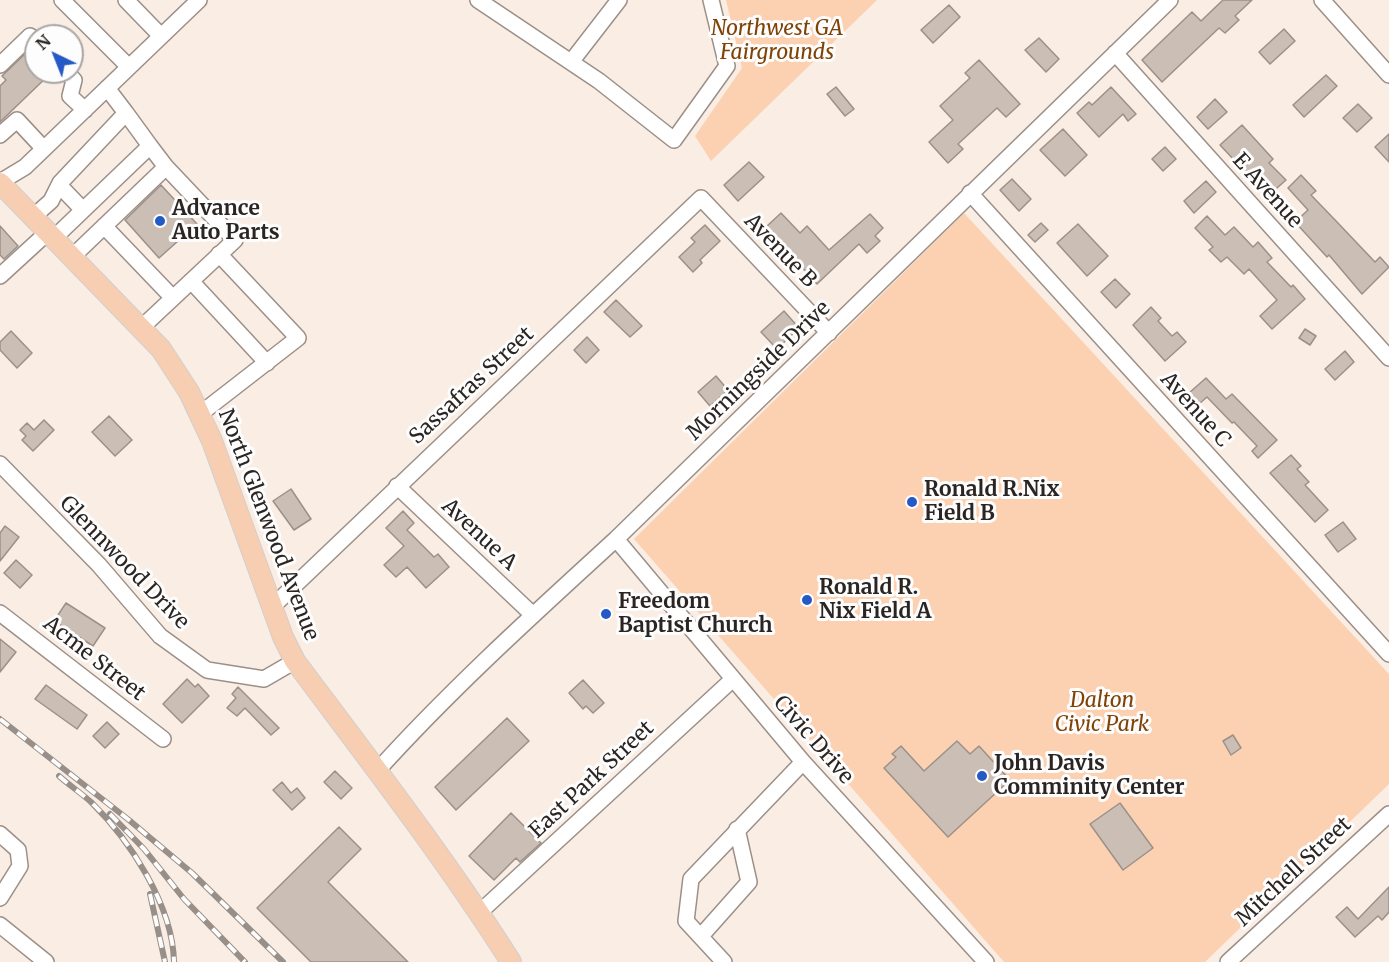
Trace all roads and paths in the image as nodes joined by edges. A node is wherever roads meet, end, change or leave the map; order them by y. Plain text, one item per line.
1 (62, 0) edge
2 (126, 0) edge
3 (199, 0) edge
4 (478, 0) edge
5 (619, 0) edge
6 (711, 0) edge
7 (1170, 0) edge
8 (1322, 0) edge
9 (161, 36) junction
10 (24, 42) edge
11 (1115, 53) junction
12 (571, 62) junction
13 (0, 65) edge
14 (129, 67) junction
15 (1389, 75) edge
16 (73, 84) edge
17 (107, 88) junction
18 (84, 110) junction
19 (126, 113) junction
20 (0, 135) edge
21 (150, 146) junction
22 (44, 149) junction
23 (166, 167) junction
24 (0, 182) edge
25 (59, 185) junction
26 (970, 193) junction
27 (701, 198) joint
28 (83, 210) junction
29 (33, 217) junction
30 (104, 226) junction
31 (51, 235) junction
32 (219, 254) junction
33 (72, 257) junction
34 (0, 276) edge
35 (191, 281) junction
36 (173, 298) junction
37 (141, 328) junction
38 (829, 333) junction
39 (1389, 358) edge
40 (267, 363) junction
41 (200, 414) junction
42 (0, 464) edge
43 (397, 486) junction
44 (616, 539) junction
45 (273, 606) junction
46 (0, 613) edge
47 (533, 615) junction
48 (1389, 654) edge
49 (296, 661) junction
50 (733, 679) junction
51 (163, 739) dead end
52 (803, 762) junction
53 (377, 771) junction
54 (1389, 814) edge
55 (737, 829) junction
56 (0, 834) edge
57 (0, 898) edge
58 (480, 912) junction
59 (0, 925) edge
60 (701, 936) junction
61 (46, 962) edge
62 (511, 962) edge
63 (724, 962) edge
64 (986, 962) edge
65 (1228, 962) edge

1 - 14 street
2 - 9 street
3 - 9 street
4 - 12 street
5 - 12 street
6 - 12 street
7 - 11 street, Morningside Drive
8 - 15 street
9 - 14 street
10 - 13 street
11 - 26 street, Morningside Drive
11 - 39 street, E Avenue
14 - 17 street
16 - 18 street
17 - 18 street
17 - 19 street
18 - 22 street
19 - 21 street
19 - 25 street
20 - 22 street
21 - 23 street
21 - 28 street
22 - 24 street
23 - 30 street
23 - 32 street
24 - 29 main road, North Glenwood Avenue
25 - 28 street
25 - 29 street
26 - 38 street, Morningside Drive
26 - 48 street, Avenue C
27 - 38 street, Avenue B
27 - 43 street, Sassafras Street
28 - 31 street
29 - 31 main road, North Glenwood Avenue
30 - 33 street
30 - 36 street
31 - 33 main road, North Glenwood Avenue
31 - 34 street
32 - 35 street
32 - 40 street
33 - 37 main road, North Glenwood Avenue
35 - 36 street
35 - 40 street
36 - 37 street
37 - 41 main road, North Glenwood Avenue
38 - 44 street, Morningside Drive
40 - 41 street
41 - 45 main road, North Glenwood Avenue
42 - 49 street, Glennwood Drive
43 - 45 street, Sassafras Street
43 - 47 street, Avenue A
44 - 47 street, Morningside Drive
44 - 50 street, Civic Drive
45 - 49 main road, North Glenwood Avenue
46 - 51 street, Acme Street
47 - 53 street, Morningside Drive
49 - 53 main road, North Glenwood Avenue
50 - 52 street, Civic Drive
50 - 58 street, East Park Street
52 - 55 street
52 - 64 street, Civic Drive
53 - 58 main road, North Glenwood Avenue
54 - 65 street, Mitchell Street
55 - 60 street
55 - 60 street
56 - 57 street
58 - 62 main road, North Glenwood Avenue
59 - 61 street
60 - 63 street

